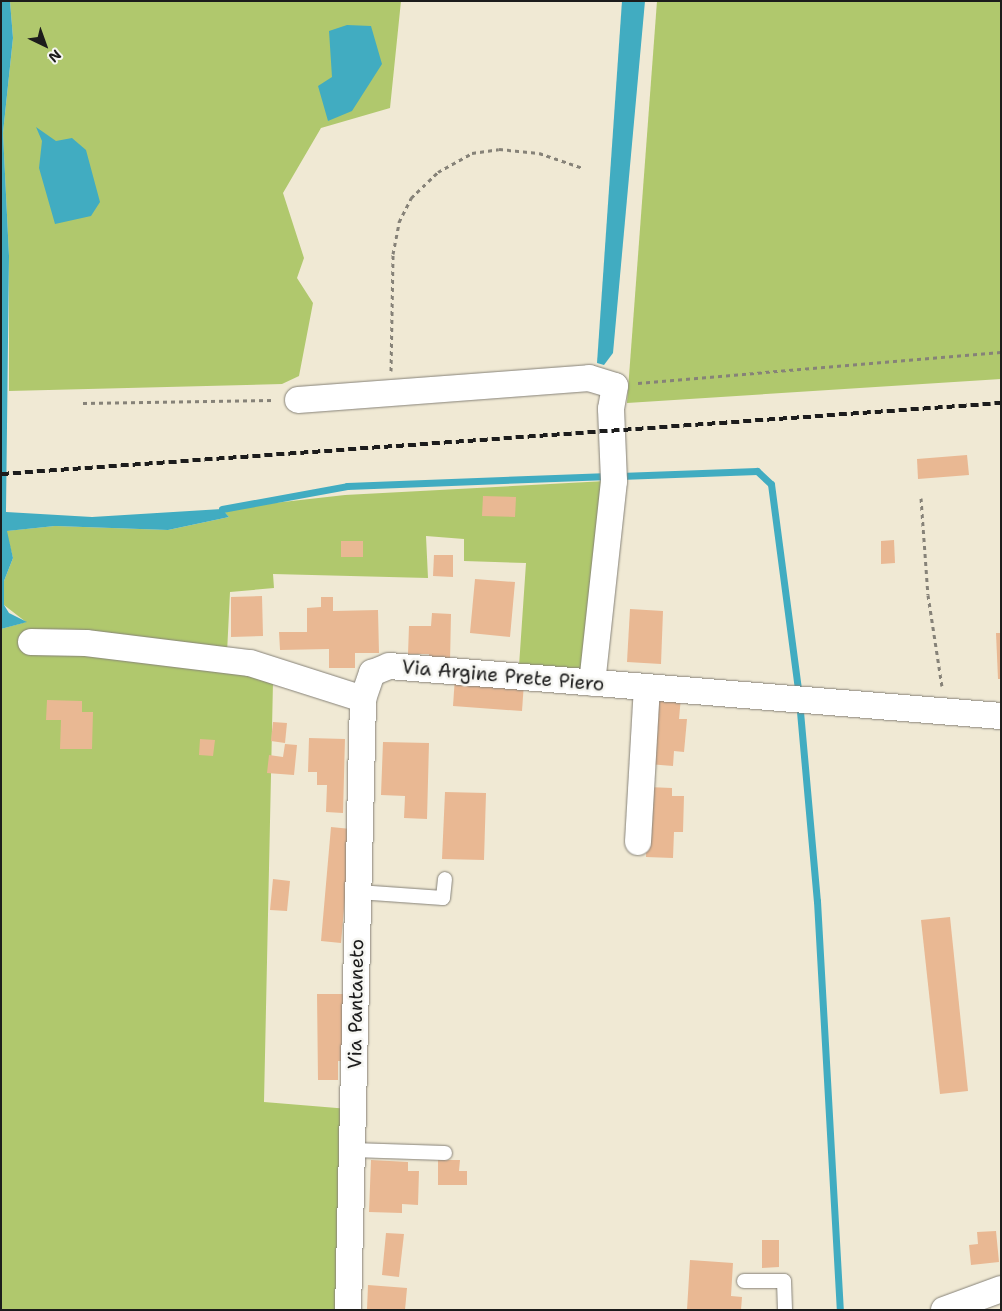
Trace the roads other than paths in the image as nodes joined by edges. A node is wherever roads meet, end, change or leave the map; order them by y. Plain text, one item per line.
1 (298, 400) road end
2 (31, 642) dead end
3 (592, 683) junction
4 (647, 687) junction
5 (363, 699) junction
6 (1001, 716) edge
7 (638, 842) dead end
8 (445, 879) dead end
9 (358, 892) junction
10 (352, 1150) junction
11 (445, 1153) dead end
12 (744, 1281) dead end
13 (1001, 1290) edge
14 (348, 1310) edge
15 (785, 1310) edge
16 (944, 1310) edge

1 - 3 street
2 - 5 street
3 - 4 street, Via Argine Prete Piero
3 - 5 street, Via Argine Prete Piero
4 - 6 street, Via Argine Prete Piero
4 - 7 street
5 - 9 street, Via Pantaneto
8 - 9 lane
9 - 10 street, Via Pantaneto
10 - 11 lane
10 - 14 street, Via Pantaneto
12 - 15 lane
13 - 16 street

